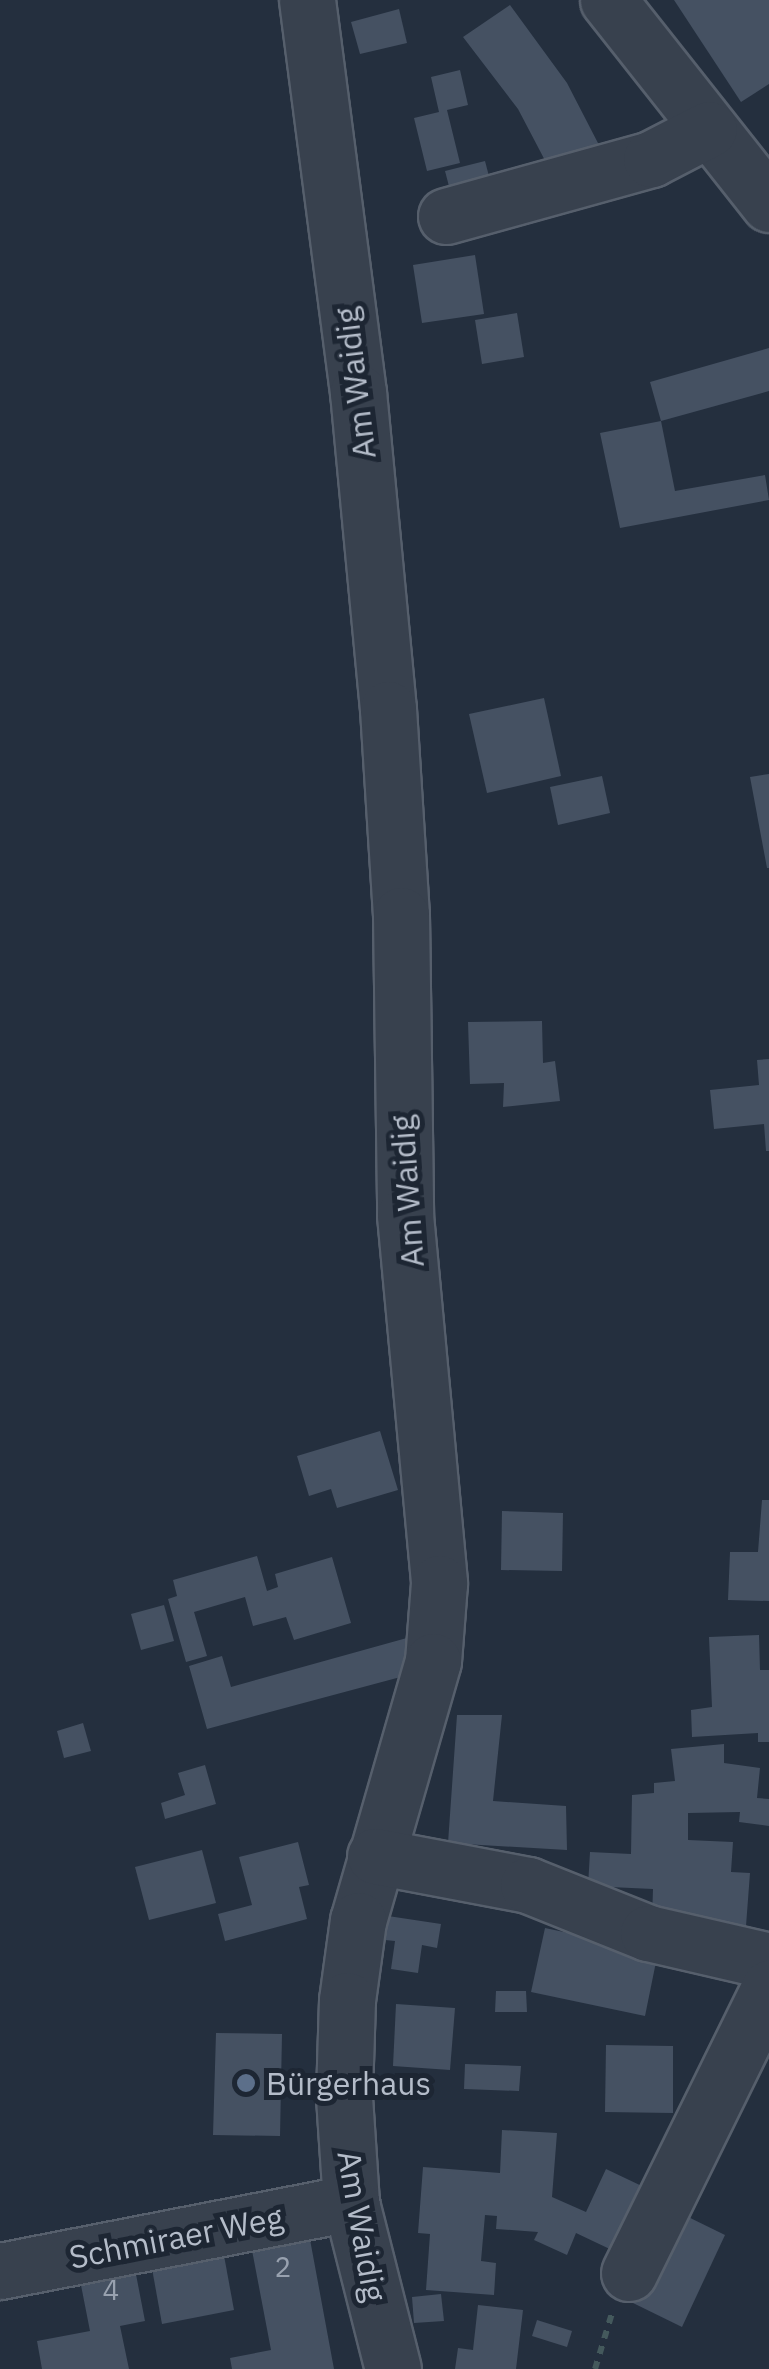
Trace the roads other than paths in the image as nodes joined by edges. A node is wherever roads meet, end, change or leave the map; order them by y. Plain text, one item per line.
1 (307, 0) edge
2 (608, 0) edge
3 (709, 128) junction
4 (769, 204) edge
5 (446, 216) dead end
6 (376, 1856) junction
7 (769, 1961) edge
8 (769, 1988) edge
9 (351, 2203) junction
10 (0, 2270) edge
11 (629, 2273) dead end
12 (393, 2369) edge

1 - 6 street, Am Waidig
2 - 3 street
3 - 4 street
3 - 5 street
6 - 7 street
6 - 9 street, Am Waidig
8 - 11 street
9 - 10 street, Schmiraer Weg
9 - 12 street, Am Waidig

